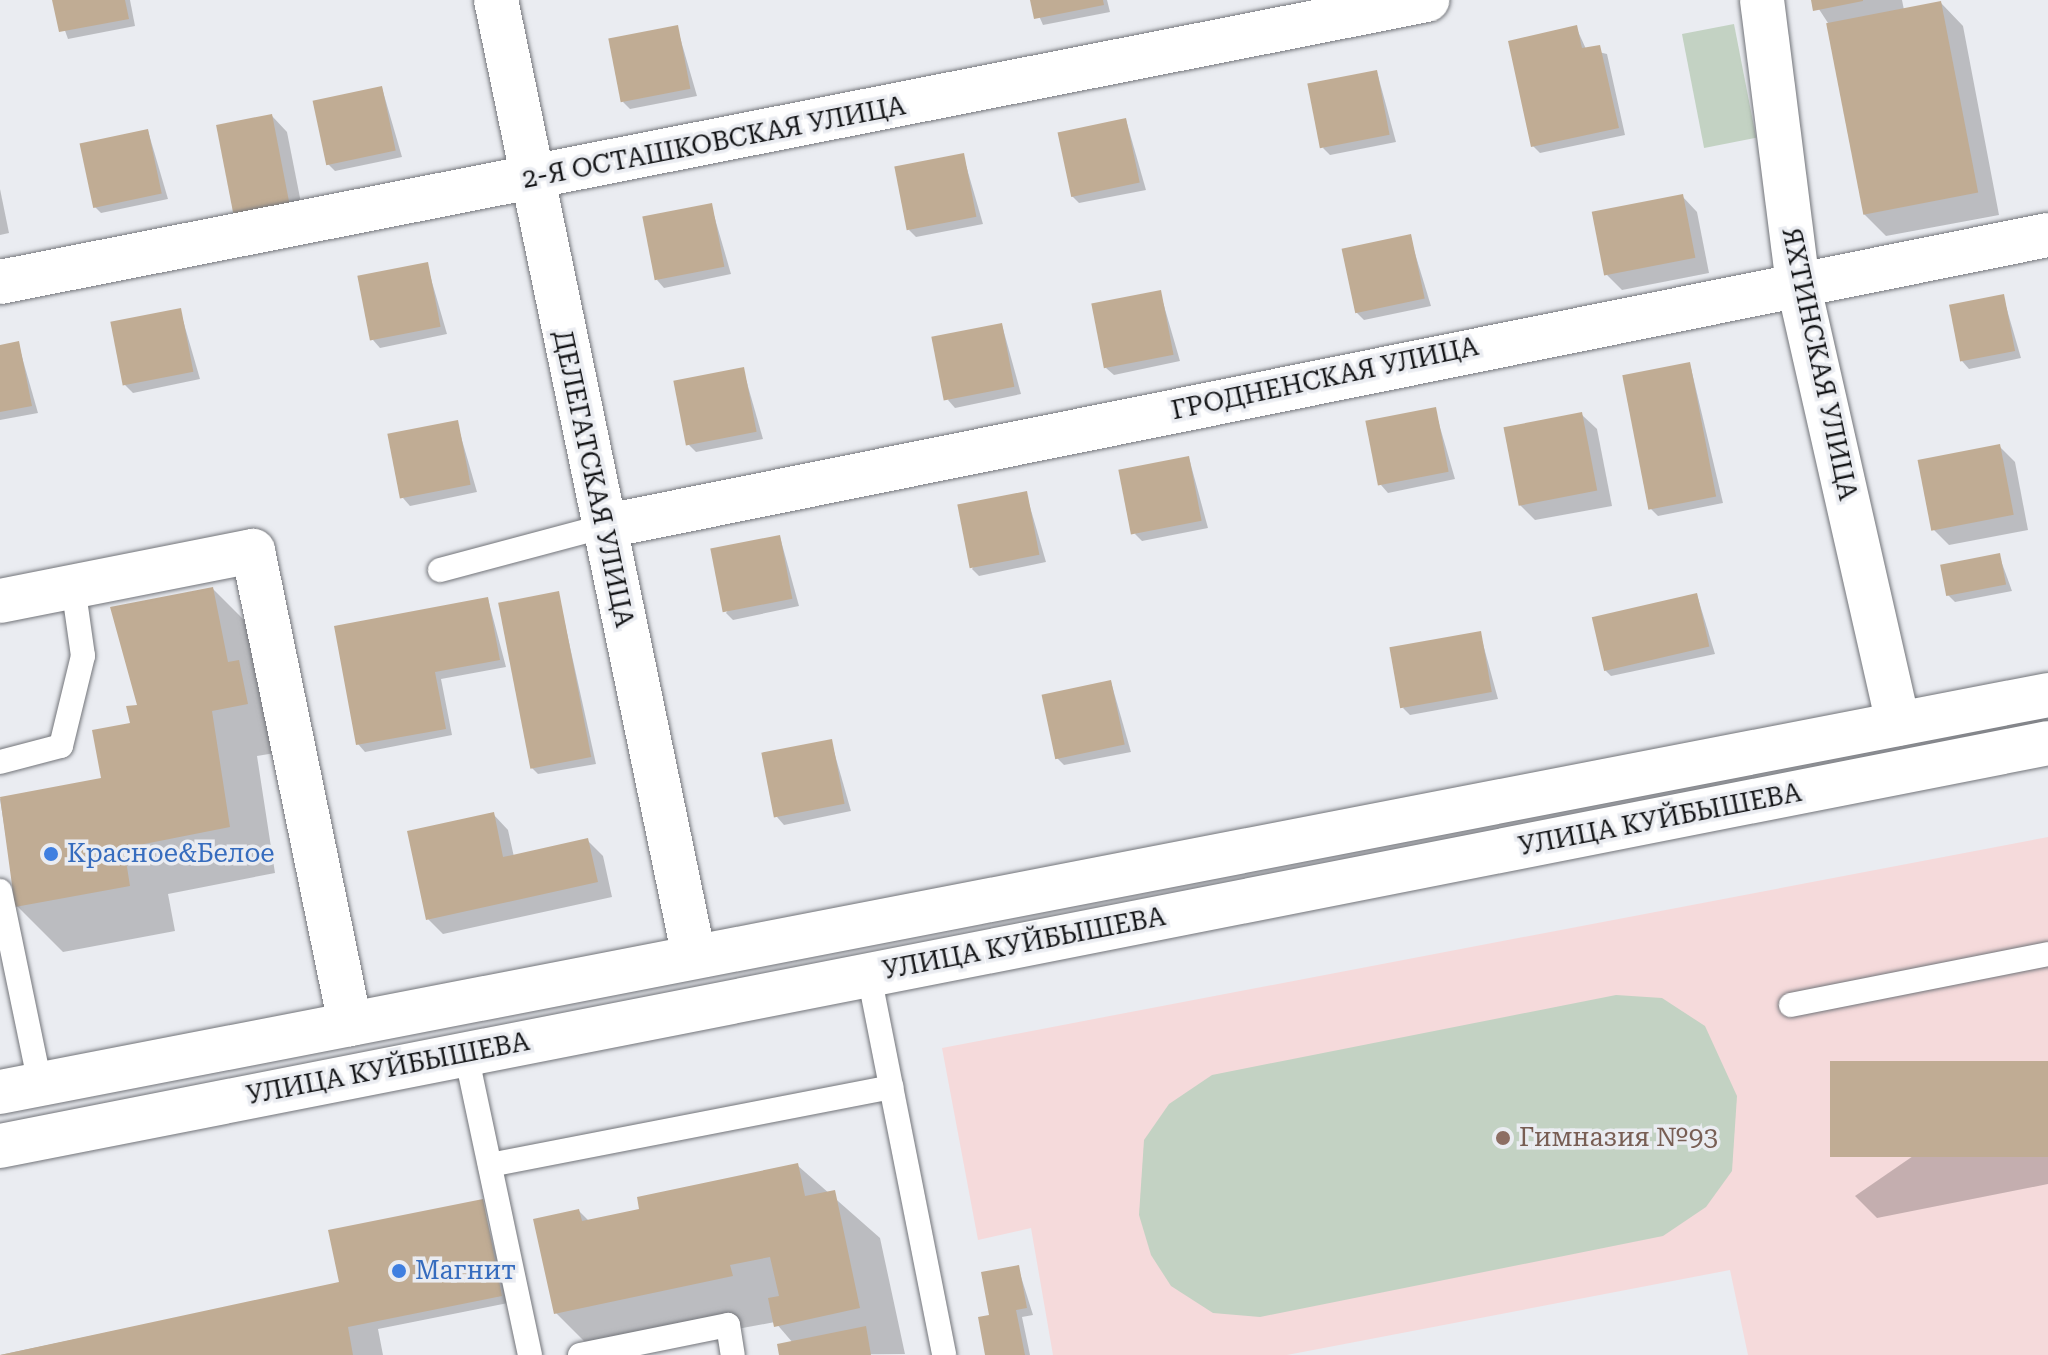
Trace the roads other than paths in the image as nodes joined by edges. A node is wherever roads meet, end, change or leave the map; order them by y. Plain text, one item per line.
1 (496, 0) edge
2 (1427, 0) edge
3 (1762, 0) edge
4 (532, 179) junction
5 (2048, 235) edge
6 (0, 282) edge
7 (1798, 283) junction
8 (602, 527) junction
9 (440, 570) dead end
10 (73, 586) junction
11 (0, 601) edge
12 (2048, 695) edge
13 (1898, 724) junction
14 (2048, 743) edge
15 (0, 762) edge
16 (1907, 771) junction
17 (0, 891) edge
18 (2048, 954) edge
19 (694, 957) junction
20 (869, 975) junction
21 (1791, 1005) dead end
22 (704, 1008) junction
23 (350, 1024) junction
24 (466, 1054) junction
25 (891, 1087) junction
26 (20, 1088) edge
27 (0, 1146) edge
28 (490, 1165) junction
29 (530, 1355) edge
30 (580, 1355) edge
31 (733, 1355) edge
32 (944, 1355) edge

1 - 4 street, ДЕЛЕГАТСКАЯ УЛИЦА
2 - 4 street, 2-Я ОСТАШКОВСКАЯ УЛИЦА
3 - 7 street, ЯХТИНСКАЯ УЛИЦА
4 - 6 street, 2-Я ОСТАШКОВСКАЯ УЛИЦА
4 - 8 street, ДЕЛЕГАТСКАЯ УЛИЦА
5 - 7 street, ГРОДНЕНСКАЯ УЛИЦА
7 - 8 street, ГРОДНЕНСКАЯ УЛИЦА
7 - 13 street, ЯХТИНСКАЯ УЛИЦА
8 - 9 lane
8 - 19 street, ДЕЛЕГАТСКАЯ УЛИЦА
10 - 11 street
10 - 15 lane
10 - 23 street
12 - 13 street, УЛИЦА КУЙБЫШЕВА
13 - 16 street, ЯХТИНСКАЯ УЛИЦА
13 - 19 street, УЛИЦА КУЙБЫШЕВА
14 - 16 street, УЛИЦА КУЙБЫШЕВА
16 - 20 street, УЛИЦА КУЙБЫШЕВА
17 - 26 lane
18 - 21 lane
19 - 22 street, ДЕЛЕГАТСКАЯ УЛИЦА
19 - 23 street, УЛИЦА КУЙБЫШЕВА
20 - 22 street, УЛИЦА КУЙБЫШЕВА
20 - 25 lane
22 - 24 street, УЛИЦА КУЙБЫШЕВА
23 - 26 street, УЛИЦА КУЙБЫШЕВА
24 - 27 street, УЛИЦА КУЙБЫШЕВА
24 - 28 lane
25 - 28 lane
25 - 32 lane
28 - 29 lane
30 - 31 lane

